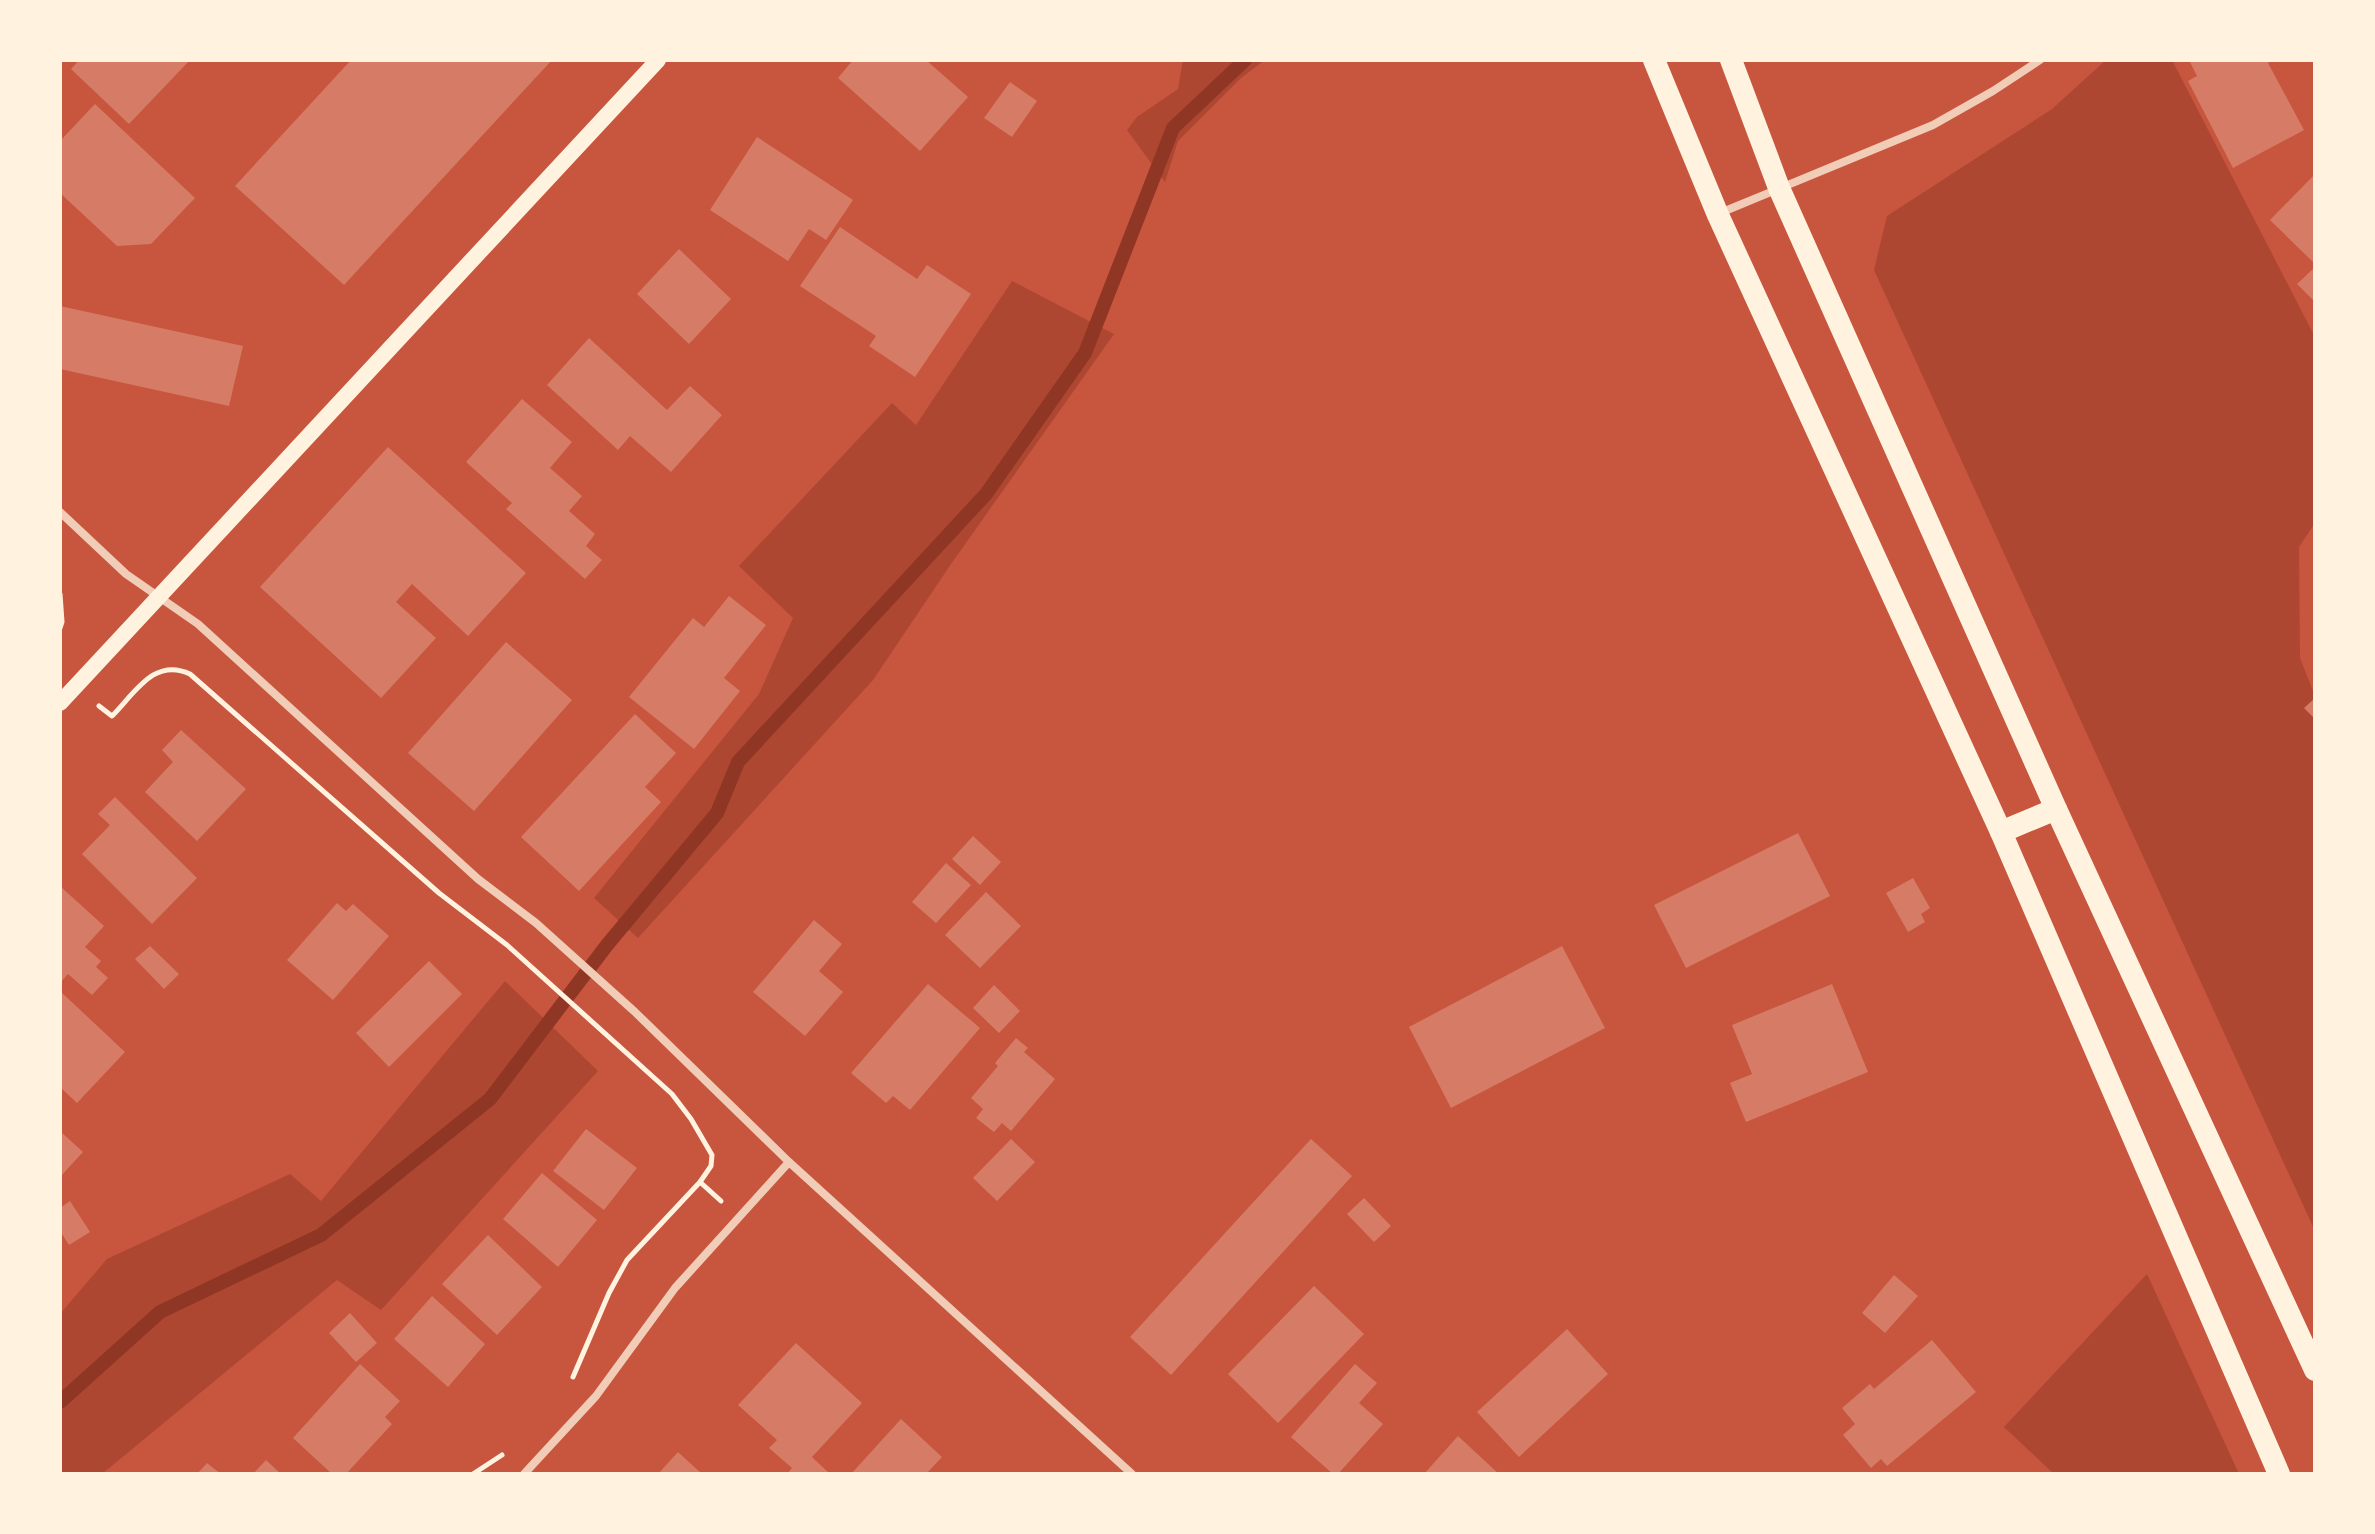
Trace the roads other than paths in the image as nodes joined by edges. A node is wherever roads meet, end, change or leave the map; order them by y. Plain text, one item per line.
1 (1654, 60) edge
2 (1731, 60) edge
3 (2040, 60) edge
4 (649, 63) edge
5 (1779, 188) junction
6 (1718, 215) junction
7 (60, 512) edge
8 (157, 596) junction
9 (60, 703) edge
10 (2056, 809) junction
11 (2001, 832) junction
12 (789, 1162) junction
13 (2315, 1370) edge
14 (524, 1474) edge
15 (1132, 1474) edge
16 (2279, 1474) edge

1 - 6 highway
2 - 5 highway
3 - 5 street
4 - 8 main road
5 - 6 street
5 - 10 highway
6 - 11 highway
7 - 8 street
8 - 9 main road
8 - 12 street
10 - 11 highway
10 - 13 highway
11 - 16 highway
12 - 14 street
12 - 15 street

